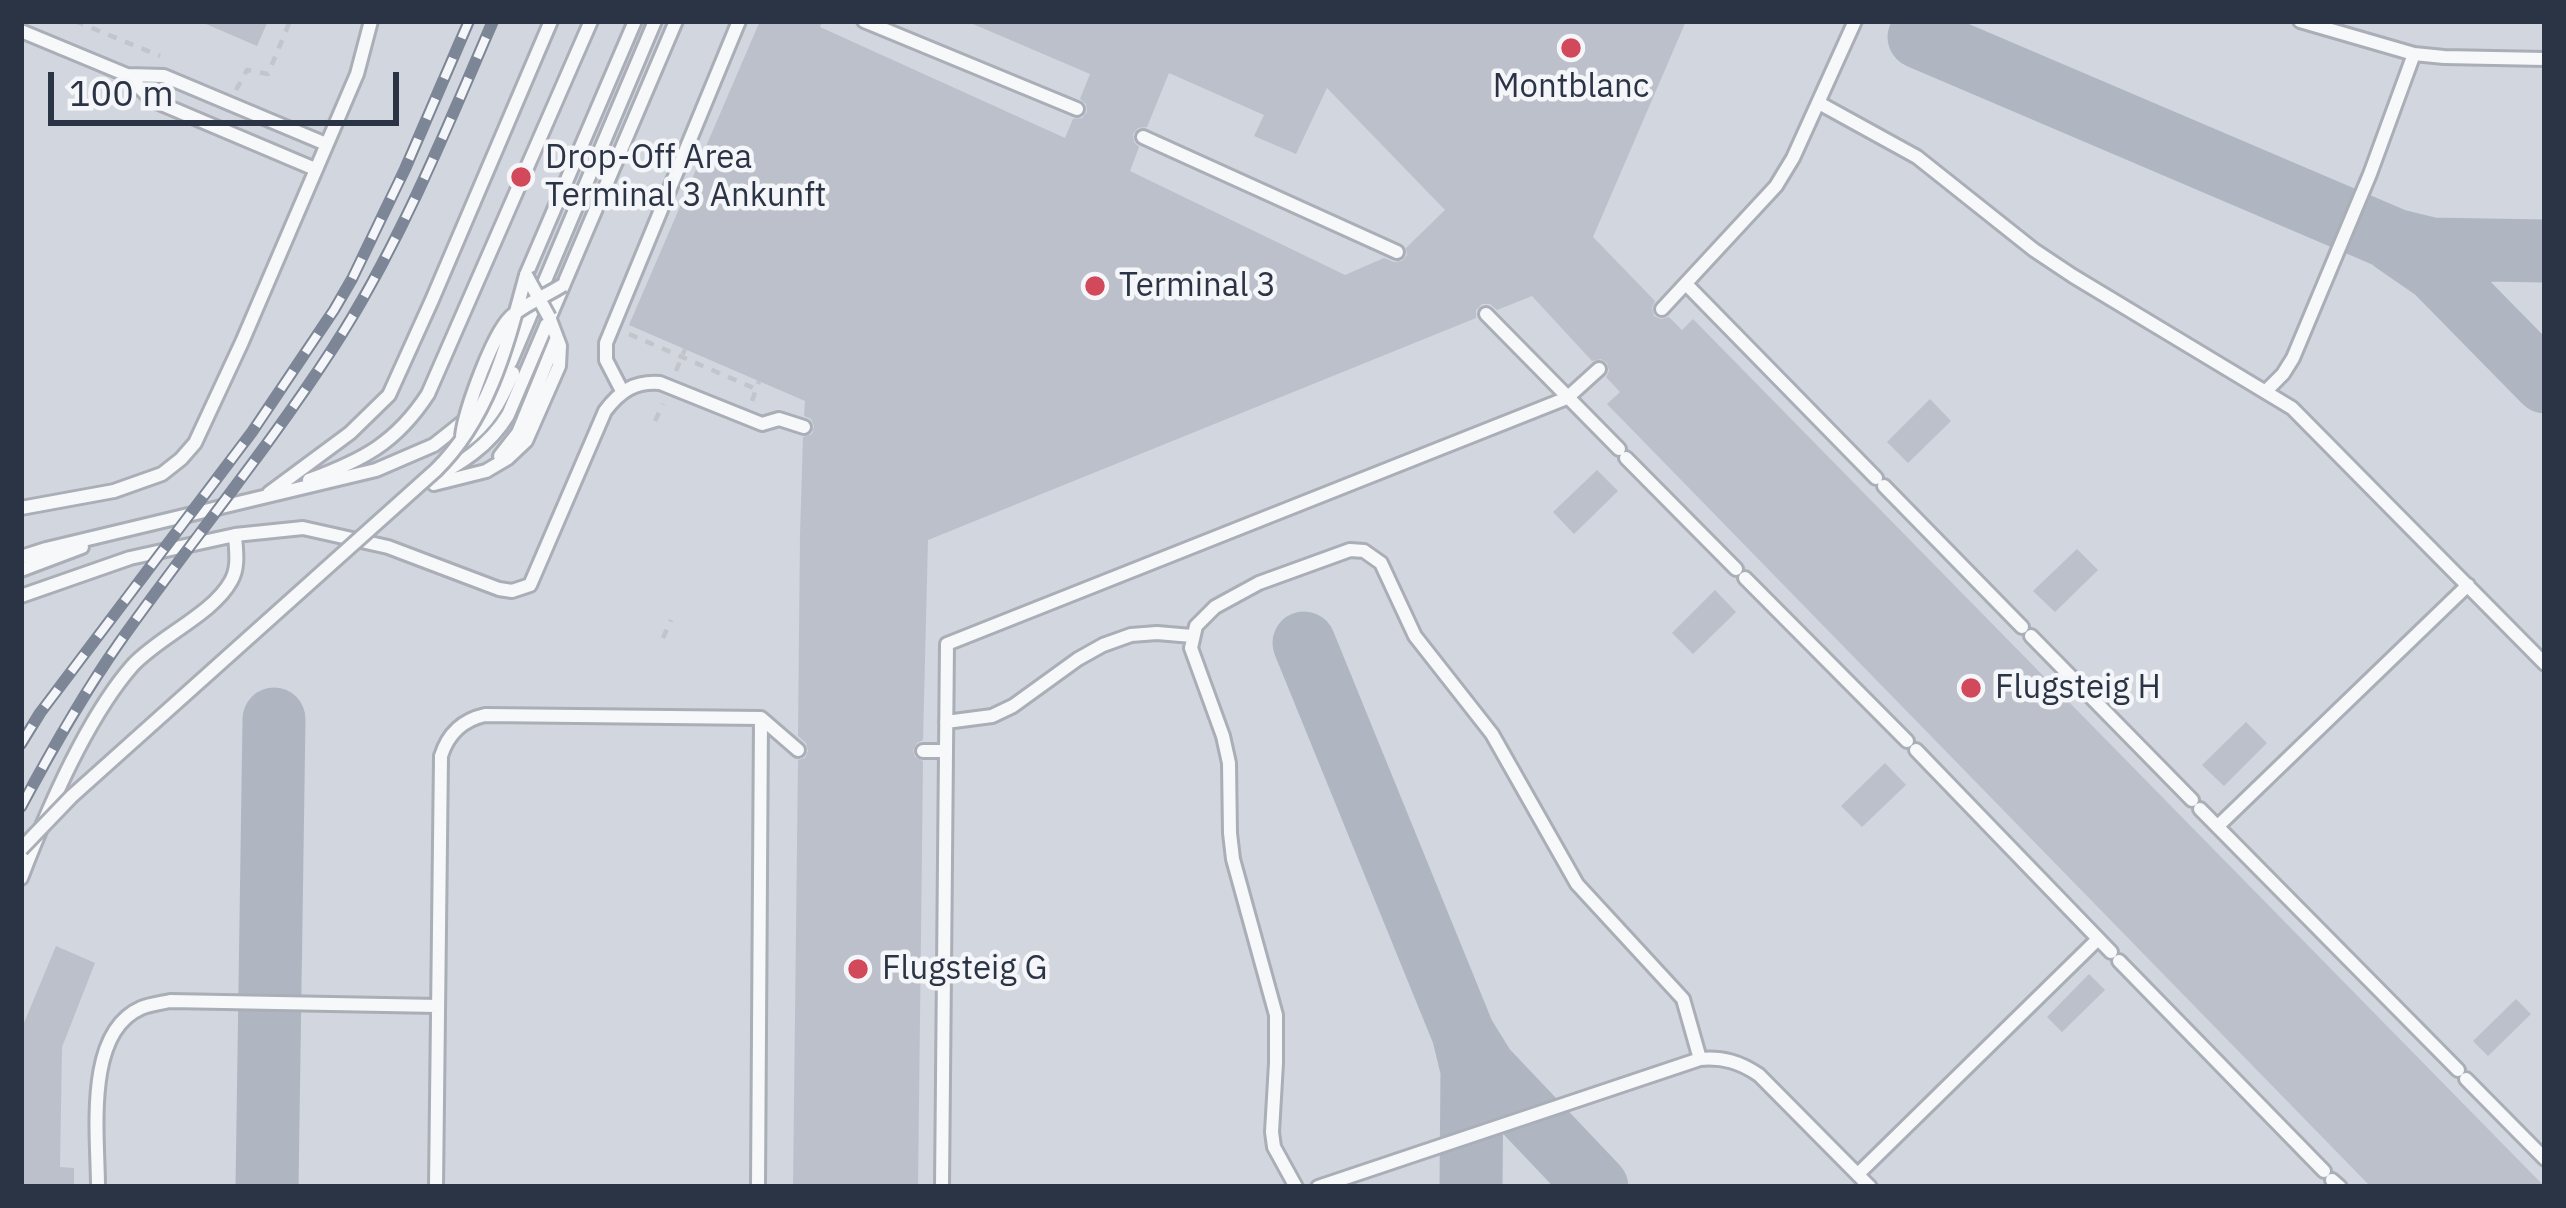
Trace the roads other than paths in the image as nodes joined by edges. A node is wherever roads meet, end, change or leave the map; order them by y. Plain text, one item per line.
1 (371, 21) edge
2 (551, 21) edge
3 (591, 21) edge
4 (635, 21) edge
5 (655, 21) edge
6 (676, 21) edge
7 (739, 21) edge
8 (864, 21) edge
9 (1855, 21) edge
10 (2300, 21) edge
11 (21, 31) edge
12 (2414, 53) junction
13 (2545, 59) edge
14 (127, 75) junction
15 (1819, 103) junction
16 (1077, 109) dead end
17 (1143, 137) dead end
18 (326, 145) junction
19 (315, 169) junction
20 (1397, 252) dead end
21 (526, 275) junction
22 (1686, 284) junction
23 (563, 285) junction
24 (540, 300) junction
25 (1662, 308) dead end
26 (516, 312) junction
27 (1486, 314) dead end
28 (549, 317) junction
29 (1599, 369) dead end
30 (2266, 391) junction
31 (622, 392) junction
32 (1567, 398) junction
33 (498, 407) junction
34 (804, 427) dead end
35 (462, 443) junction
36 (468, 459) junction
37 (415, 488) junction
38 (263, 496) junction
39 (21, 510) edge
40 (138, 527) junction
41 (235, 536) junction
42 (21, 557) edge
43 (21, 570) edge
44 (2468, 585) junction
45 (21, 596) edge
46 (1192, 636) junction
47 (2545, 664) edge
48 (761, 718) junction
49 (946, 722) junction
50 (798, 751) dead end
51 (946, 751) junction
52 (923, 752) dead end
53 (2218, 826) junction
54 (21, 849) edge
55 (21, 878) edge
56 (2098, 939) junction
57 (438, 1006) junction
58 (1700, 1059) junction
59 (2545, 1160) edge
60 (1858, 1174) junction
61 (2332, 1179) edge
62 (98, 1187) edge
63 (436, 1187) edge
64 (758, 1187) edge
65 (942, 1187) edge
66 (1296, 1187) edge
67 (1318, 1187) edge
68 (1870, 1187) edge

1 - 18 lane
2 - 38 lane
3 - 38 lane
4 - 21 lane
5 - 38 lane
6 - 23 lane
7 - 31 lane
8 - 16 lane
9 - 15 lane
10 - 12 lane
11 - 14 lane
12 - 13 lane
12 - 30 lane
14 - 18 lane
14 - 19 lane
15 - 22 lane
15 - 30 lane
17 - 20 lane
18 - 19 lane
19 - 39 lane
21 - 24 lane, bridge
21 - 26 lane, bridge
22 - 25 lane
22 - 53 lane
23 - 24 lane, bridge
23 - 28 lane, bridge
24 - 26 lane, bridge
24 - 28 lane, bridge
24 - 33 lane
26 - 35 lane, bridge
27 - 32 lane
28 - 36 lane
28 - 37 lane
29 - 32 lane
30 - 44 lane
31 - 34 lane
31 - 41 lane
32 - 49 lane
32 - 56 lane
33 - 35 lane
33 - 36 lane
35 - 37 lane, bridge
36 - 37 lane, bridge
37 - 54 lane, bridge
38 - 40 lane
40 - 42 lane
40 - 43 lane
41 - 45 lane
41 - 55 lane
44 - 47 lane
44 - 53 lane
46 - 49 lane
46 - 58 lane
46 - 66 lane
48 - 50 lane
48 - 57 lane
48 - 64 lane
49 - 51 lane
51 - 52 lane
51 - 65 lane
53 - 59 lane
56 - 60 lane
56 - 61 lane
57 - 62 lane
57 - 63 lane
58 - 60 lane
58 - 67 lane
60 - 68 lane

